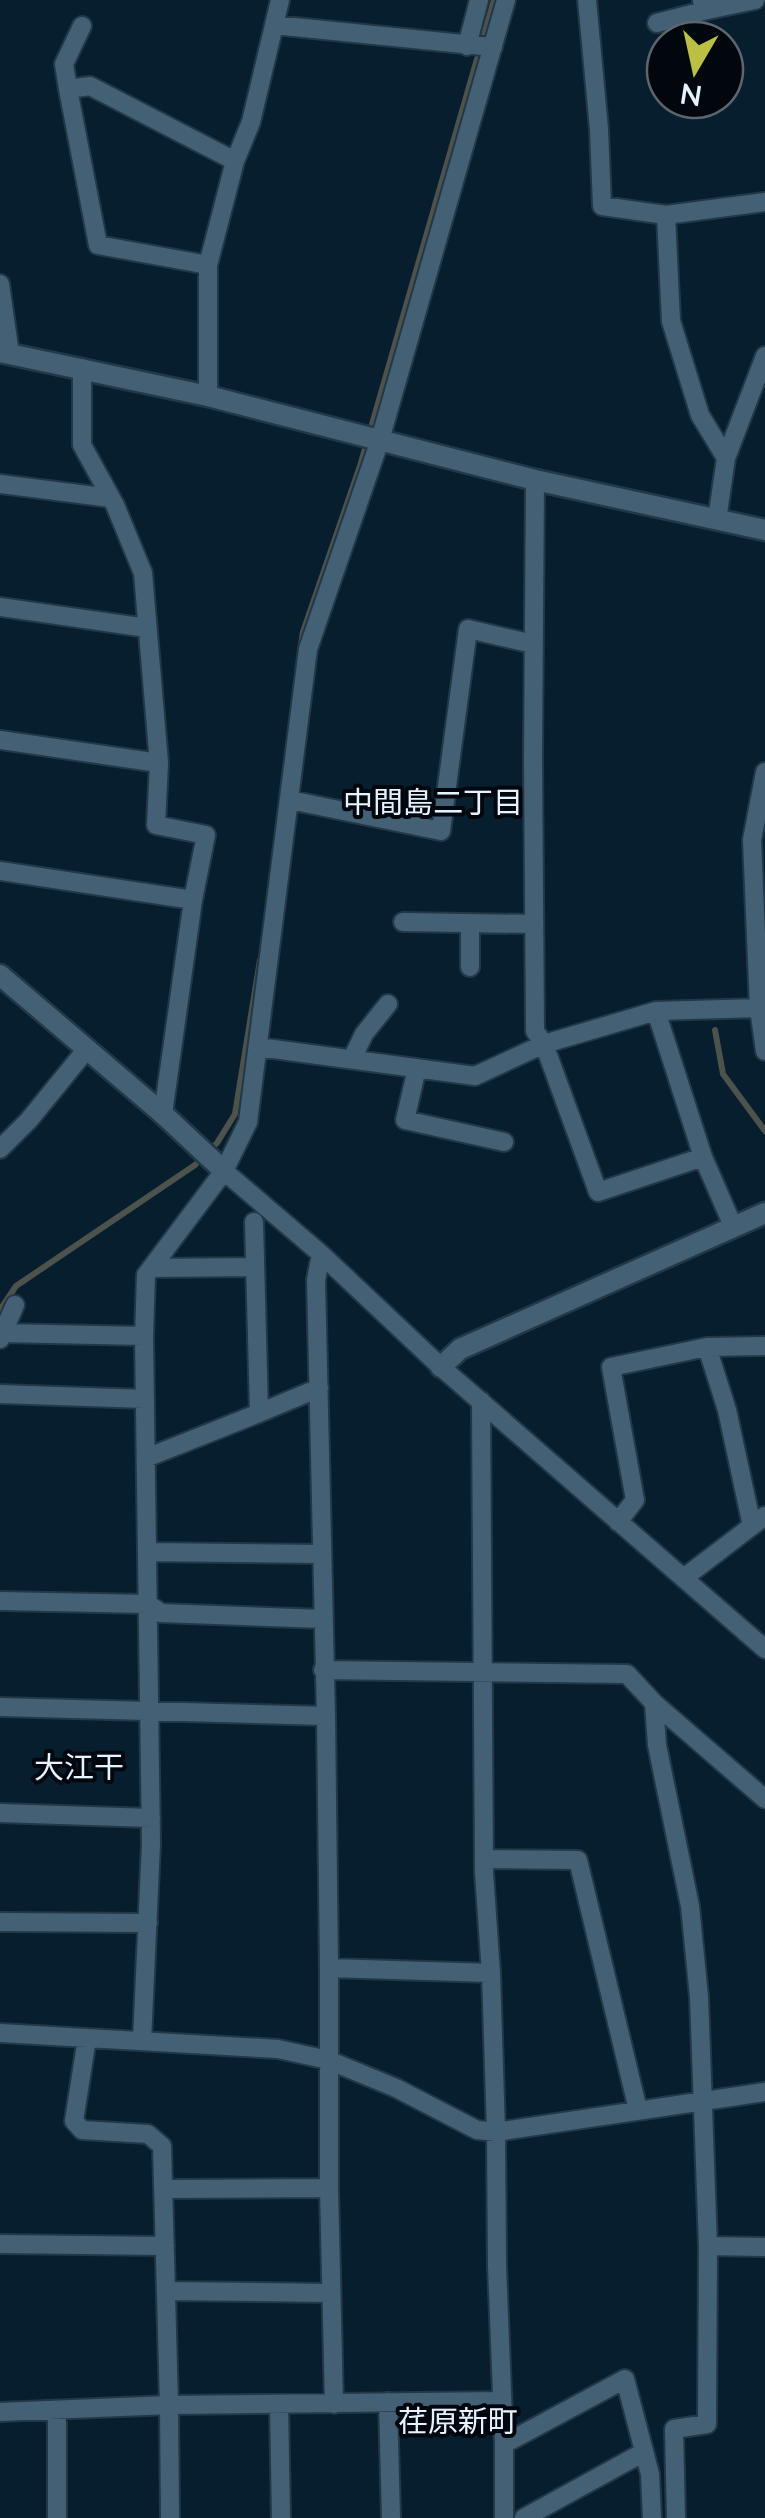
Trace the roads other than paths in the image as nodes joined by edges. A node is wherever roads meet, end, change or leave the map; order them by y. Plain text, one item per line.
1 (280, 0) edge
2 (479, 0) edge
3 (506, 0) edge
4 (587, 0) edge
5 (755, 0) edge
6 (702, 6) edge
7 (668, 20) edge
8 (274, 25) junction
9 (82, 26) dead end
10 (466, 46) junction
11 (493, 48) junction
12 (68, 88) junction
13 (235, 161) junction
14 (765, 202) edge
15 (666, 215) junction
16 (208, 265) junction
17 (0, 284) edge
18 (5, 353) edge
19 (765, 356) edge
20 (82, 368) junction
21 (208, 396) junction
22 (372, 438) junction
23 (726, 458) junction
24 (535, 480) junction
25 (0, 484) edge
26 (111, 498) junction
27 (716, 520) junction
28 (765, 530) edge
29 (0, 607) edge
30 (146, 628) junction
31 (534, 644) junction
32 (0, 740) edge
33 (159, 764) junction
34 (765, 772) edge
35 (290, 800) junction
36 (0, 872) edge
37 (192, 900) junction
38 (403, 922) dead end
39 (470, 923) junction
40 (534, 924) junction
41 (470, 967) dead end
42 (0, 975) edge
43 (388, 1004) dead end
44 (762, 1007) edge
45 (656, 1011) junction
46 (544, 1044) junction
47 (258, 1047) junction
48 (86, 1050) junction
49 (765, 1051) edge
50 (352, 1059) junction
51 (418, 1068) junction
52 (163, 1114) junction
53 (504, 1142) dead end
54 (0, 1149) edge
55 (704, 1156) junction
56 (224, 1172) junction
57 (765, 1212) edge
58 (254, 1222) dead end
59 (733, 1226) junction
60 (321, 1254) junction
61 (255, 1267) junction
62 (152, 1268) junction
63 (15, 1305) dead end
64 (1, 1336) edge
65 (144, 1336) junction
66 (765, 1346) edge
67 (706, 1347) junction
68 (442, 1366) junction
69 (319, 1388) junction
70 (0, 1394) edge
71 (145, 1399) junction
72 (481, 1401) junction
73 (259, 1413) junction
74 (146, 1458) junction
75 (758, 1521) edge
76 (618, 1522) junction
77 (147, 1552) junction
78 (321, 1554) junction
79 (685, 1577) junction
80 (0, 1602) edge
81 (148, 1604) junction
82 (322, 1619) junction
83 (765, 1648) edge
84 (324, 1670) junction
85 (483, 1673) junction
86 (654, 1703) junction
87 (0, 1707) edge
88 (150, 1711) junction
89 (326, 1716) junction
90 (765, 1799) edge
91 (0, 1812) edge
92 (151, 1818) junction
93 (484, 1860) junction
94 (0, 1922) edge
95 (148, 1923) junction
96 (330, 1968) junction
97 (491, 1973) junction
98 (0, 2033) edge
99 (87, 2038) junction
100 (142, 2041) junction
101 (328, 2060) junction
102 (765, 2092) edge
103 (704, 2100) junction
104 (638, 2110) junction
105 (496, 2132) junction
106 (164, 2188) junction
107 (329, 2188) junction
108 (0, 2244) edge
109 (165, 2246) junction
110 (708, 2246) junction
111 (765, 2247) edge
112 (166, 2292) junction
113 (331, 2293) junction
114 (501, 2401) junction
115 (388, 2402) junction
116 (279, 2404) junction
117 (334, 2404) junction
118 (169, 2405) junction
119 (56, 2410) junction
120 (0, 2412) edge
121 (504, 2444) junction
122 (644, 2452) junction
123 (57, 2518) edge
124 (170, 2518) edge
125 (281, 2518) edge
126 (390, 2518) edge
127 (504, 2518) edge
128 (524, 2518) edge
129 (652, 2518) edge
130 (676, 2518) edge

1 - 8 street
2 - 10 street
3 - 11 street
4 - 15 street
5 - 6 street
6 - 7 street
8 - 10 street
8 - 13 street
9 - 12 street
10 - 11 street
11 - 22 street
12 - 13 street
12 - 16 street
13 - 16 street
14 - 15 street
15 - 23 street
16 - 21 street
17 - 18 street
18 - 20 street
19 - 23 street
20 - 21 street
20 - 26 street
21 - 22 street
22 - 24 street
22 - 35 street
23 - 27 street
24 - 27 street
24 - 31 street
25 - 26 street
26 - 30 street
27 - 28 street
29 - 30 street
30 - 33 street
31 - 35 street
31 - 40 street
32 - 33 street
33 - 37 street
34 - 44 street
35 - 47 street
36 - 37 street
37 - 52 street
38 - 39 street
39 - 40 street
39 - 41 street
40 - 46 street
42 - 48 street
43 - 50 street
44 - 45 street
44 - 49 street
45 - 46 street
45 - 55 street
46 - 51 street
46 - 55 street
47 - 50 street
47 - 56 street
48 - 52 street
48 - 54 street
50 - 51 street
51 - 53 street
52 - 56 street
55 - 59 street
56 - 60 street
56 - 62 street
57 - 59 street
58 - 61 street
59 - 68 street
60 - 68 street
60 - 69 street
61 - 62 street
61 - 73 street
62 - 65 street
63 - 64 street
64 - 65 street
65 - 71 street
66 - 67 street
67 - 75 street
67 - 76 street
68 - 72 street
69 - 73 street
69 - 78 street
70 - 71 street
71 - 74 street
72 - 76 street
72 - 85 street
73 - 74 street
74 - 77 street
75 - 79 street
76 - 79 street
77 - 78 street
77 - 81 street
78 - 82 street
79 - 83 street
80 - 81 street
81 - 82 street
81 - 88 street
82 - 84 street
84 - 85 street
84 - 89 street
85 - 86 street
85 - 93 street
86 - 90 street
86 - 103 street
87 - 88 street
88 - 89 street
88 - 92 street
89 - 96 street
91 - 92 street
92 - 95 street
93 - 97 street
93 - 104 street
94 - 95 street
95 - 100 street
96 - 97 street
96 - 101 street
97 - 105 street
98 - 99 street
99 - 100 street
99 - 106 street
100 - 101 street
101 - 105 street
101 - 107 street
102 - 103 street
103 - 104 street
103 - 110 street
104 - 105 street
105 - 114 street
106 - 107 street
106 - 109 street
107 - 113 street
108 - 109 street
109 - 112 street
110 - 111 street
110 - 130 street
112 - 113 street
112 - 118 street
113 - 117 street
114 - 115 street
114 - 121 street
115 - 117 street
115 - 126 street
116 - 117 street
116 - 118 street
116 - 125 street
118 - 119 street
118 - 124 street
119 - 120 street
119 - 123 street
121 - 122 street
121 - 127 street
122 - 128 street
122 - 129 street

